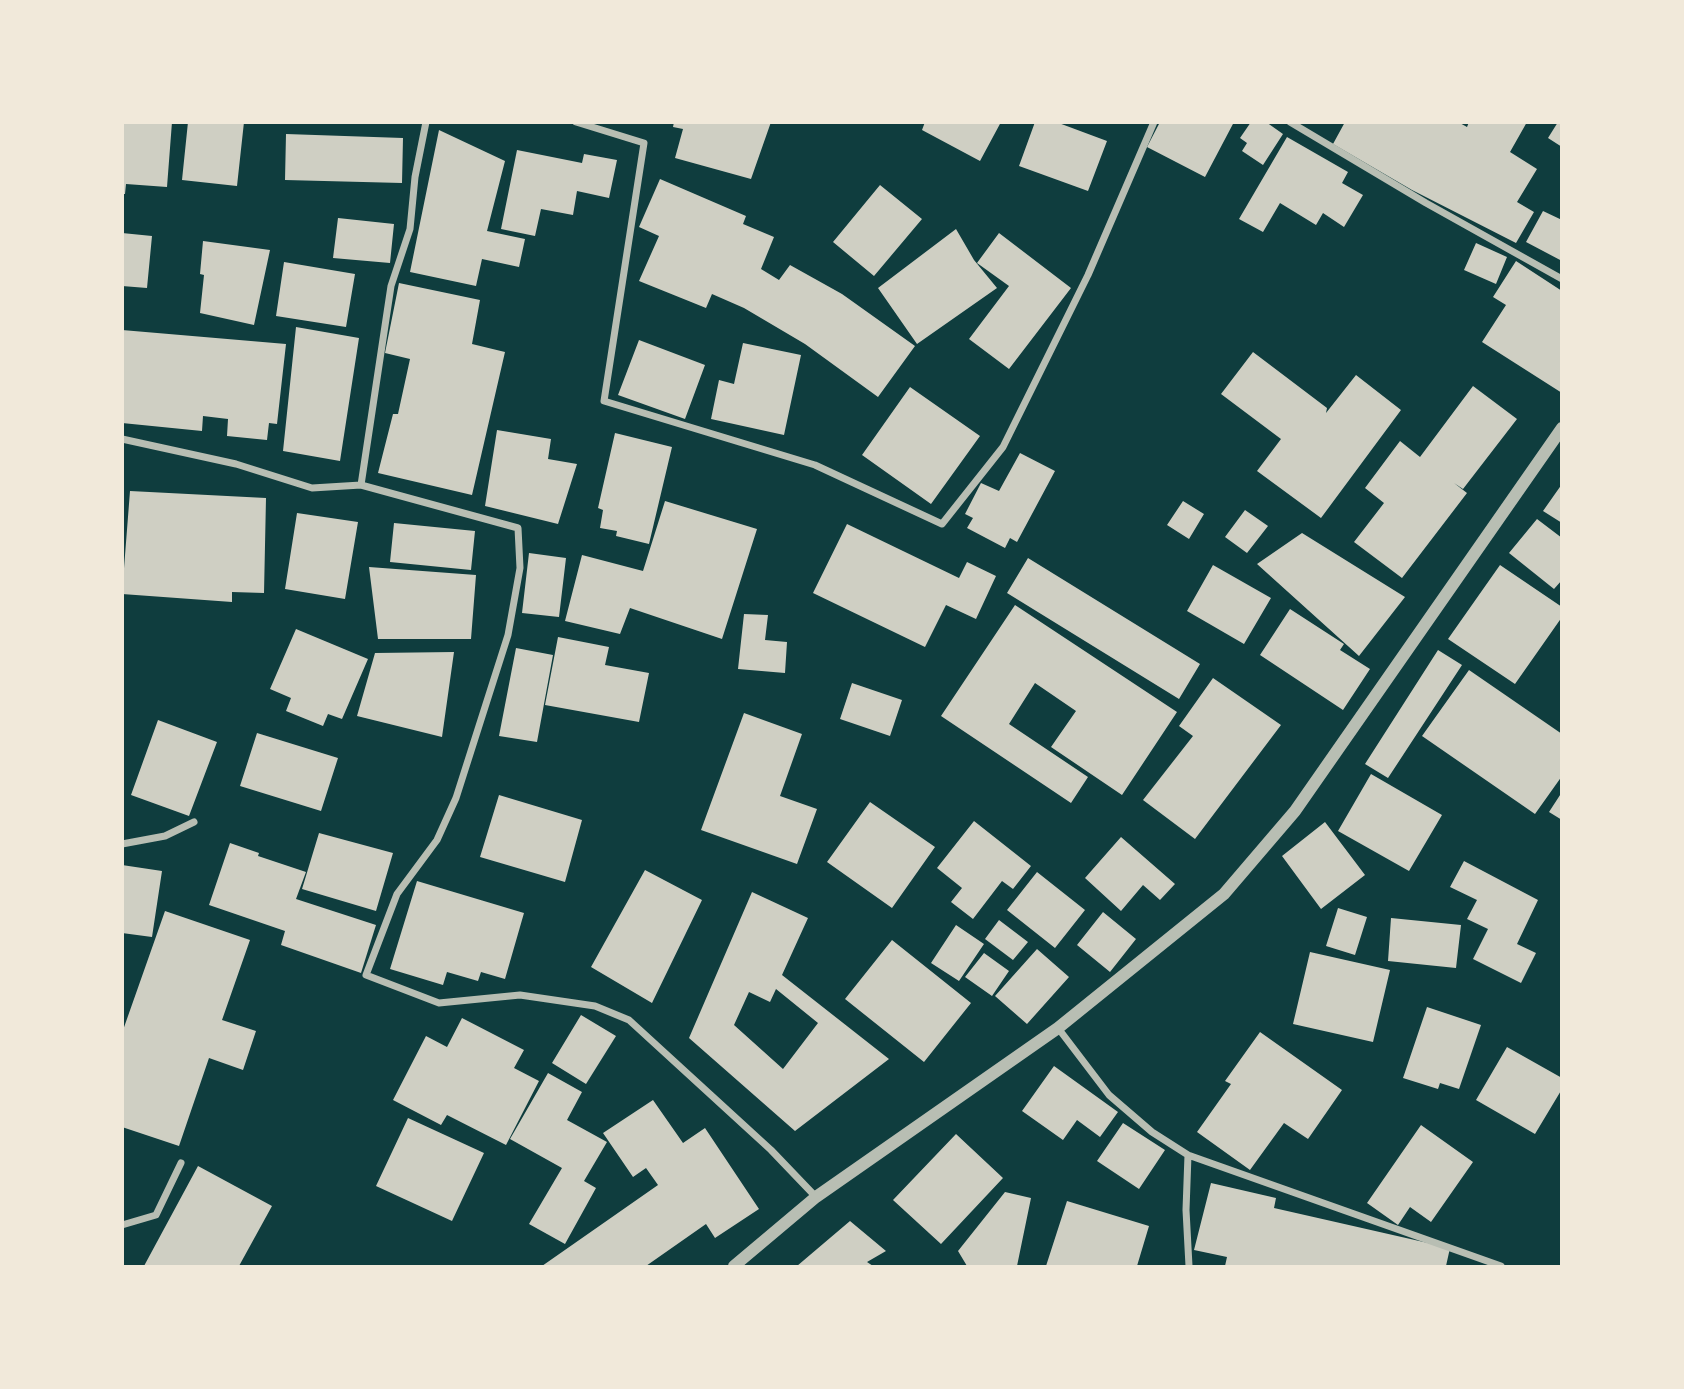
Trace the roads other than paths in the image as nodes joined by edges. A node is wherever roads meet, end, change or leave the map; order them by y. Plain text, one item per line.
1 (426, 122) edge
2 (576, 122) edge
3 (1154, 122) edge
4 (1290, 122) edge
5 (1562, 278) edge
6 (1562, 428) edge
7 (122, 439) edge
8 (361, 485) junction
9 (194, 822) dead end
10 (122, 844) edge
11 (1058, 1028) junction
12 (1188, 1155) junction
13 (181, 1163) dead end
14 (816, 1197) junction
15 (122, 1225) edge
16 (734, 1266) edge
17 (1189, 1266) edge
18 (1501, 1266) edge

1 - 8 street
2 - 3 street
4 - 5 street
6 - 11 street
7 - 8 street
8 - 14 street
9 - 10 street
11 - 12 street
11 - 14 street
12 - 17 street
12 - 18 street
13 - 15 street
14 - 16 street

